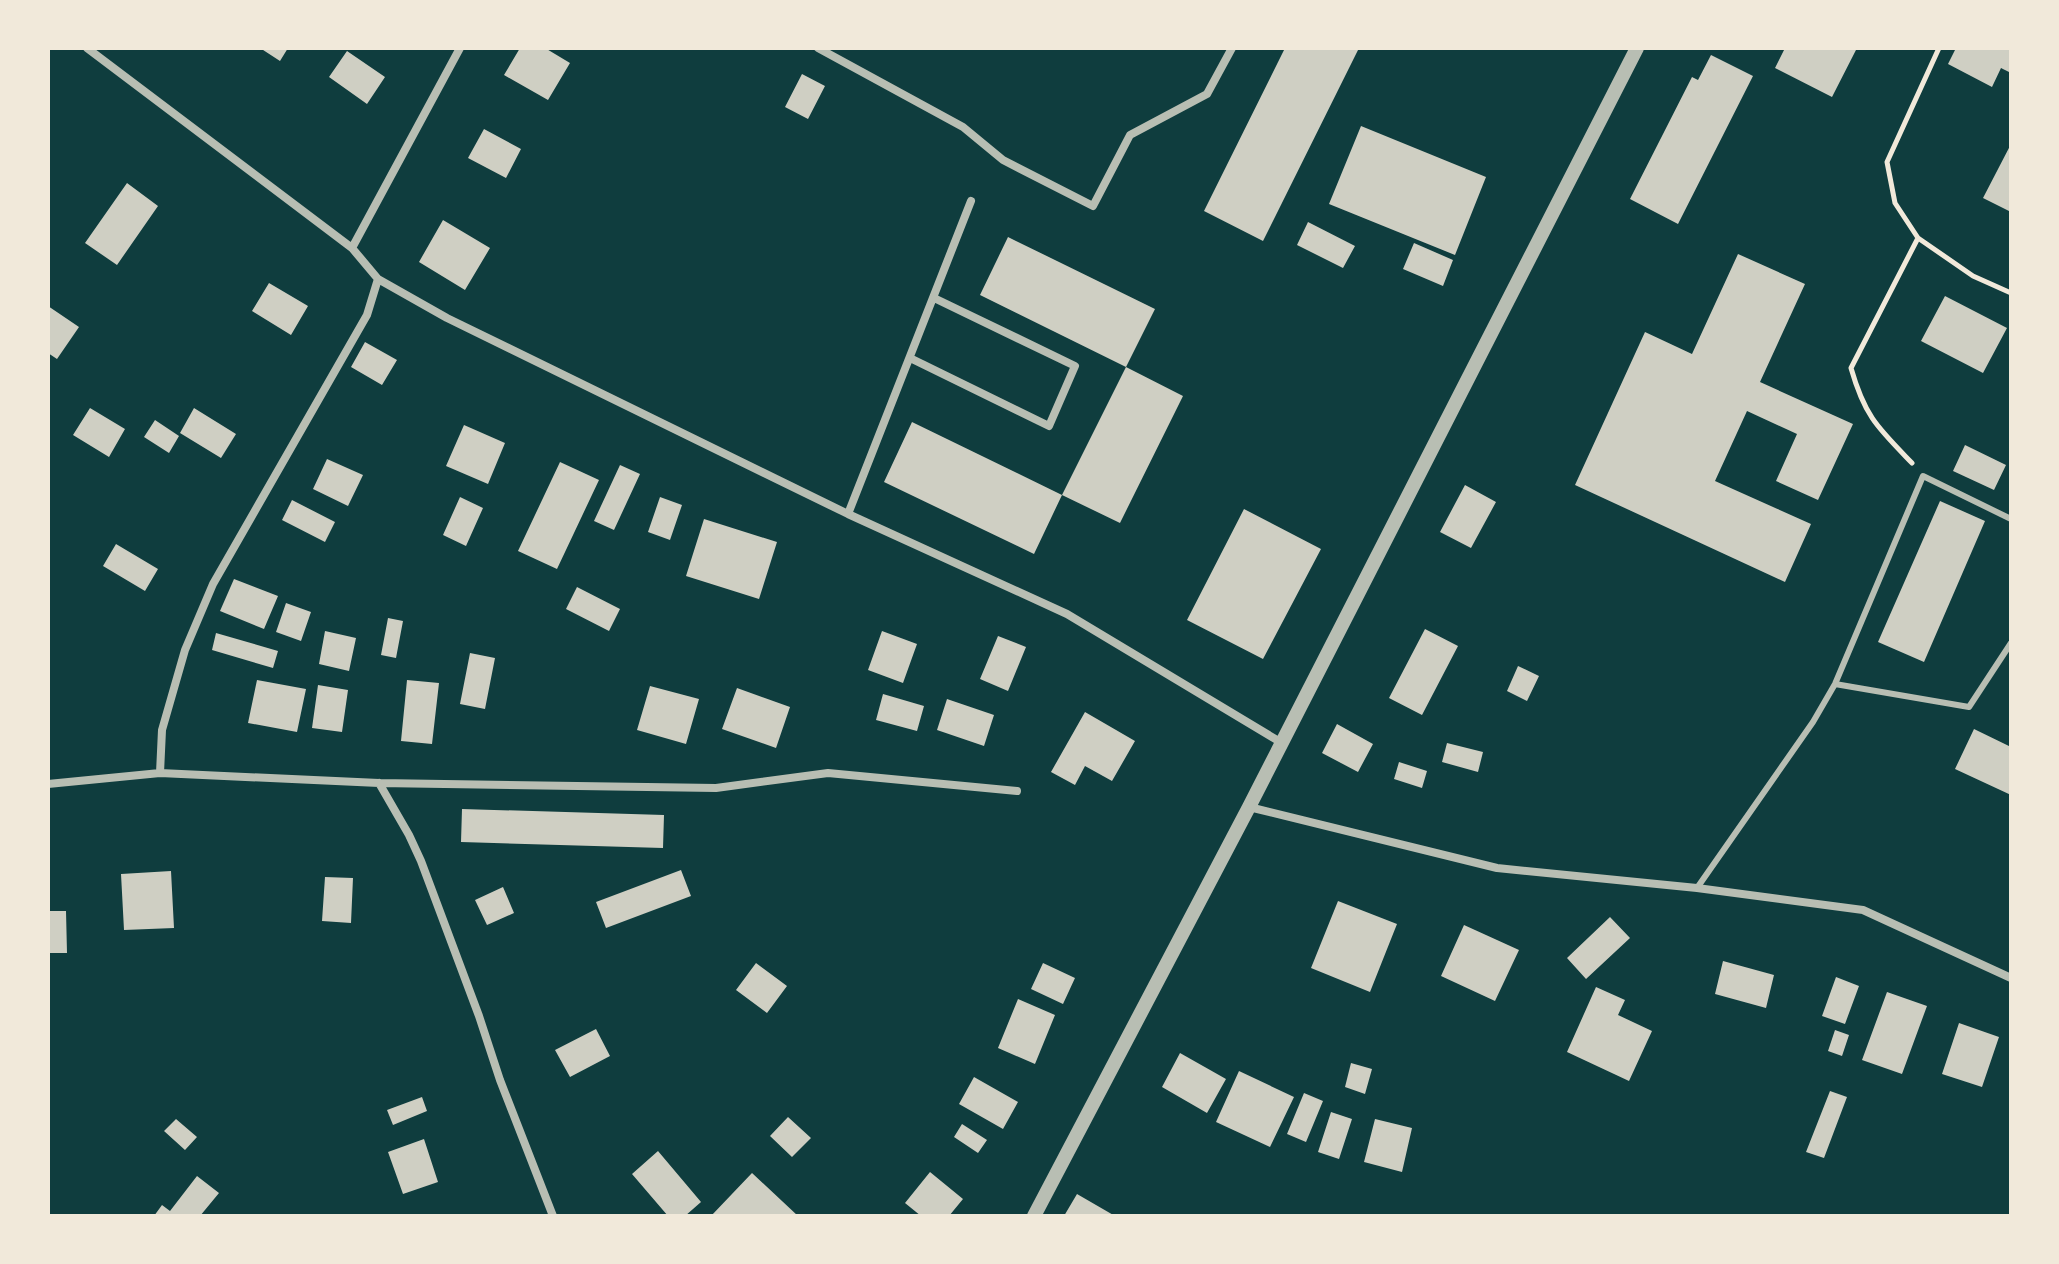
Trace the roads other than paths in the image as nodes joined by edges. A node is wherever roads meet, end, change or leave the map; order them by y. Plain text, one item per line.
1 (87, 48) edge
2 (460, 48) edge
3 (818, 48) edge
4 (1232, 48) edge
5 (1637, 48) edge
6 (971, 201) dead end
7 (352, 248) junction
8 (378, 279) junction
9 (934, 298) junction
10 (910, 358) junction
11 (848, 514) junction
12 (2011, 519) edge
13 (2011, 643) edge
14 (1835, 684) junction
15 (1282, 743) junction
16 (160, 773) junction
17 (379, 783) junction
18 (48, 784) edge
19 (1017, 791) dead end
20 (1249, 807) junction
21 (1697, 888) junction
22 (2011, 978) edge
23 (553, 1216) edge
24 (1034, 1216) edge

1 - 7 street
2 - 7 street
3 - 4 street
5 - 15 street
6 - 9 street
7 - 8 street
8 - 11 street
8 - 16 street
9 - 10 street
9 - 10 street
10 - 11 street
11 - 15 street
12 - 14 lane
13 - 14 lane
14 - 21 lane
15 - 20 street
16 - 17 street
16 - 18 street
17 - 19 street
17 - 23 street
20 - 21 street
20 - 24 street
21 - 22 street

